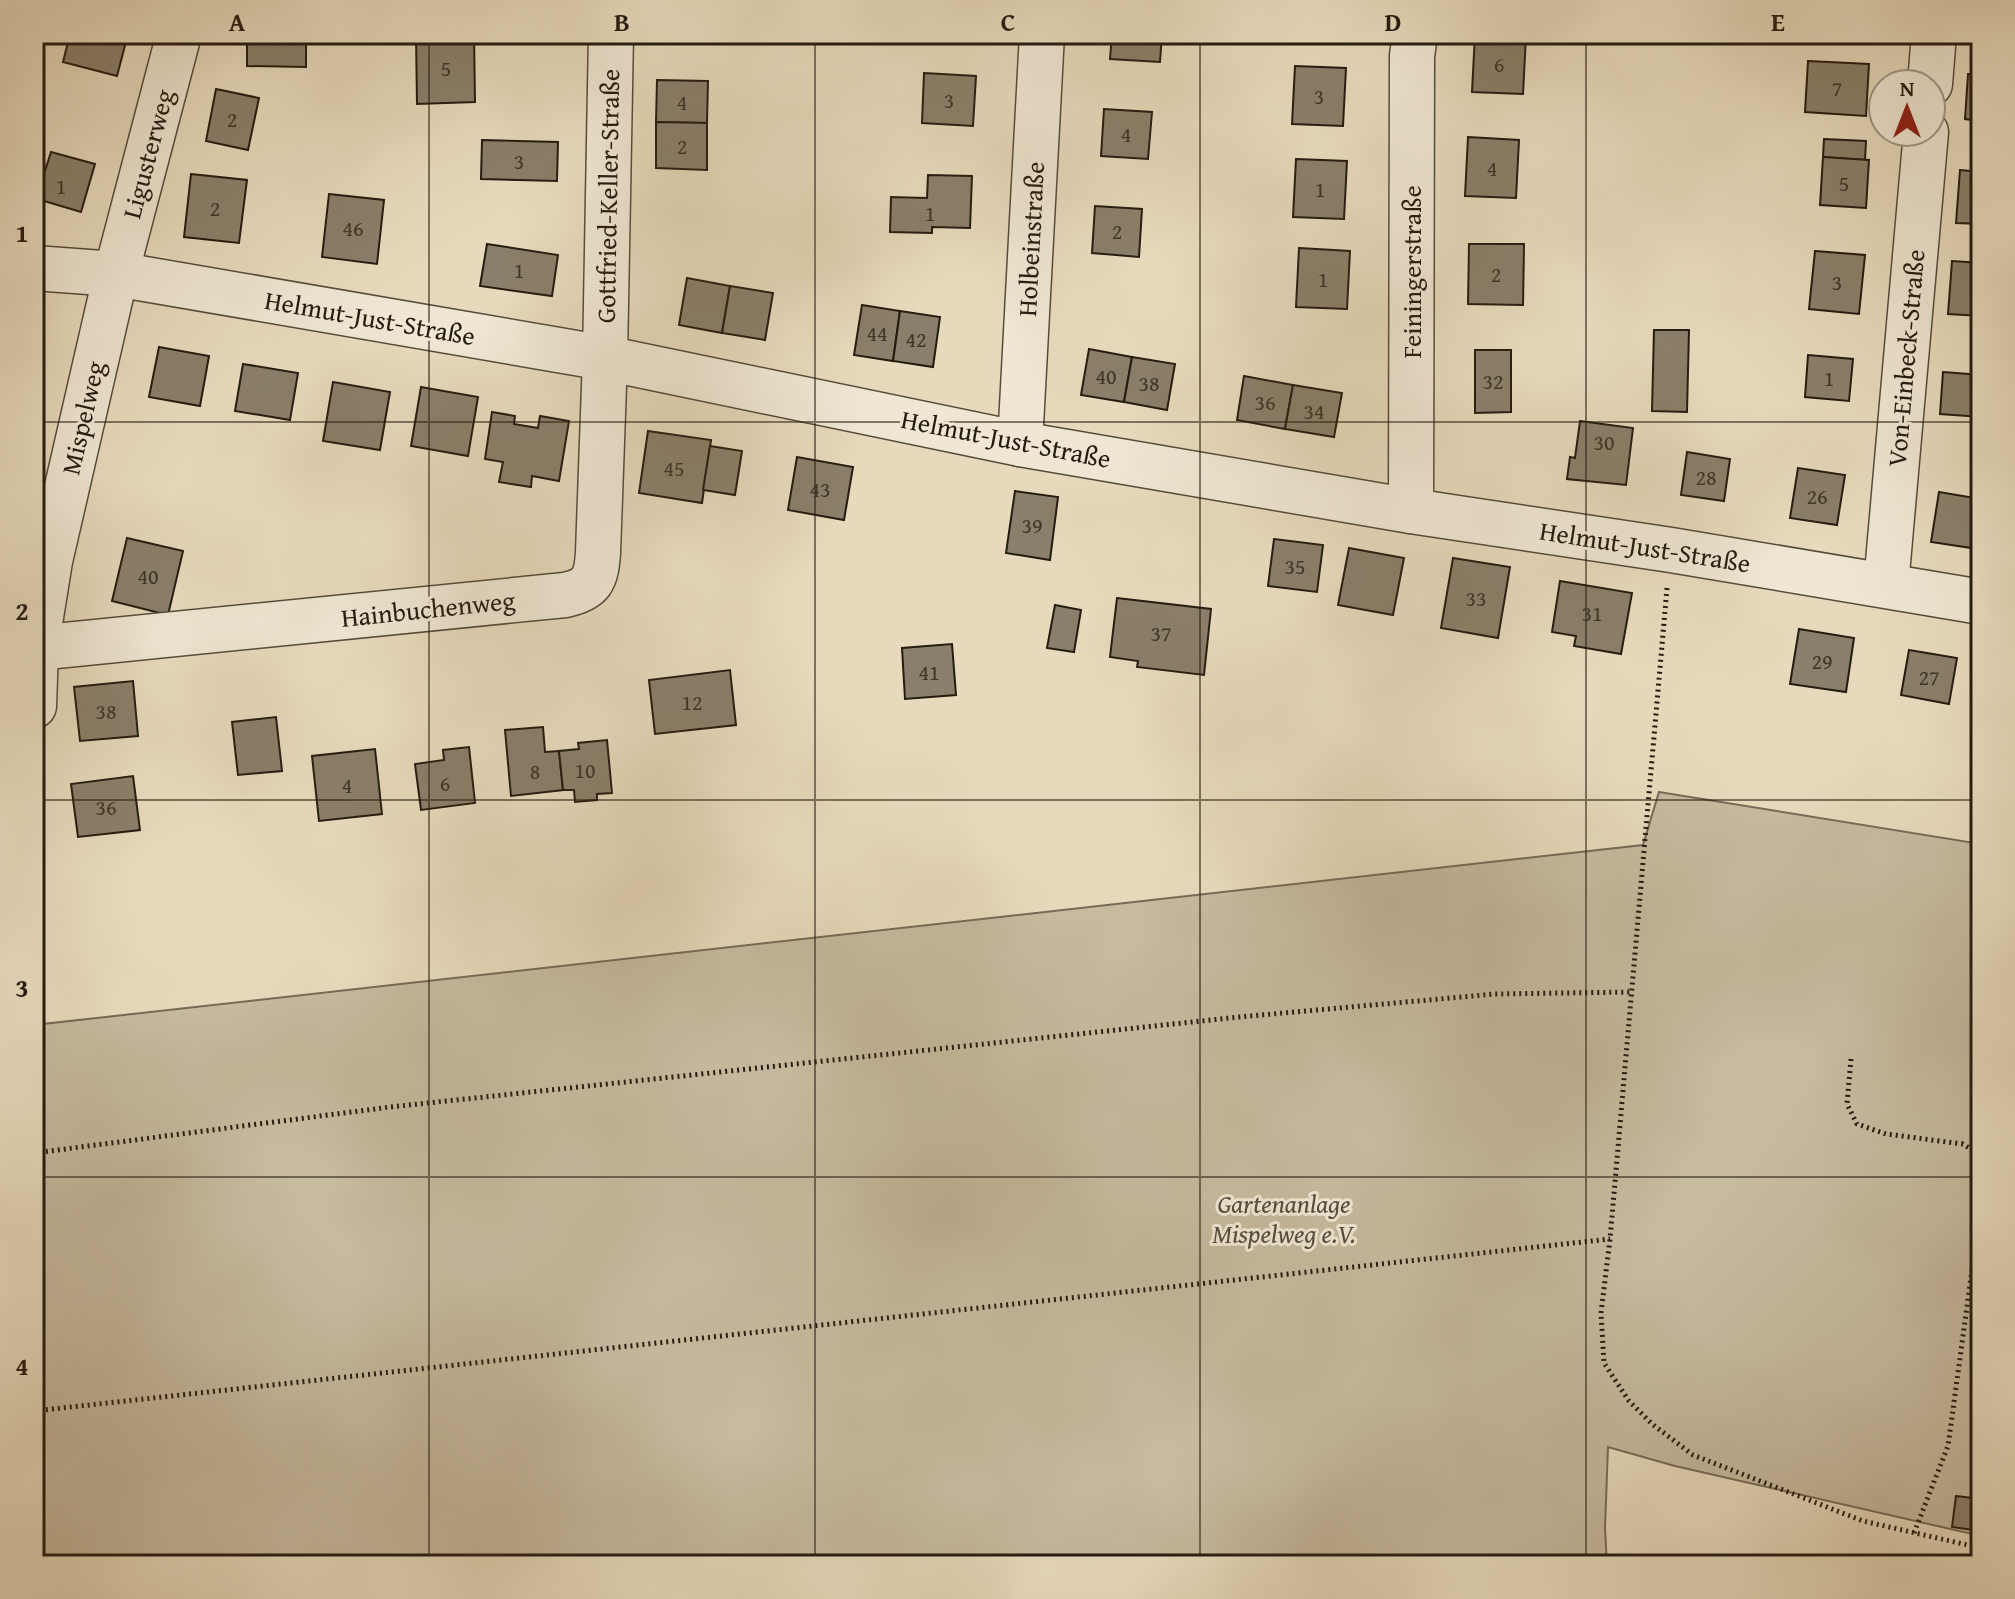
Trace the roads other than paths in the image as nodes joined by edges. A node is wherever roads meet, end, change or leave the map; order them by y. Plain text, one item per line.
1 (179, 34) edge
2 (611, 34) edge
3 (1042, 34) edge
4 (1415, 34) edge
5 (1934, 34) edge
6 (1931, 68) edge
7 (1925, 148) edge
8 (34, 268) edge
9 (116, 274) junction
10 (605, 358) junction
11 (1020, 444) junction
12 (1411, 511) junction
13 (42, 561) edge
14 (1886, 585) junction
15 (1981, 602) edge
16 (36, 648) junction
17 (34, 706) edge

1 - 9 street, Ligusterweg
2 - 10 street, Gottfried-Keller-Straße
3 - 11 street, Holbeinstraße
4 - 12 street, Feiningerstraße
5 - 6 street
7 - 14 street, Von-Einbeck-Straße
8 - 9 street, Helmut-Just-Straße
9 - 10 street, Helmut-Just-Straße
9 - 13 street, Mispelweg
10 - 11 street, Helmut-Just-Straße
10 - 16 street, Hainbuchenweg
11 - 12 street, Helmut-Just-Straße
12 - 14 street, Helmut-Just-Straße
13 - 16 street, Mispelweg
14 - 15 street, Helmut-Just-Straße
16 - 17 street, Mispelweg

